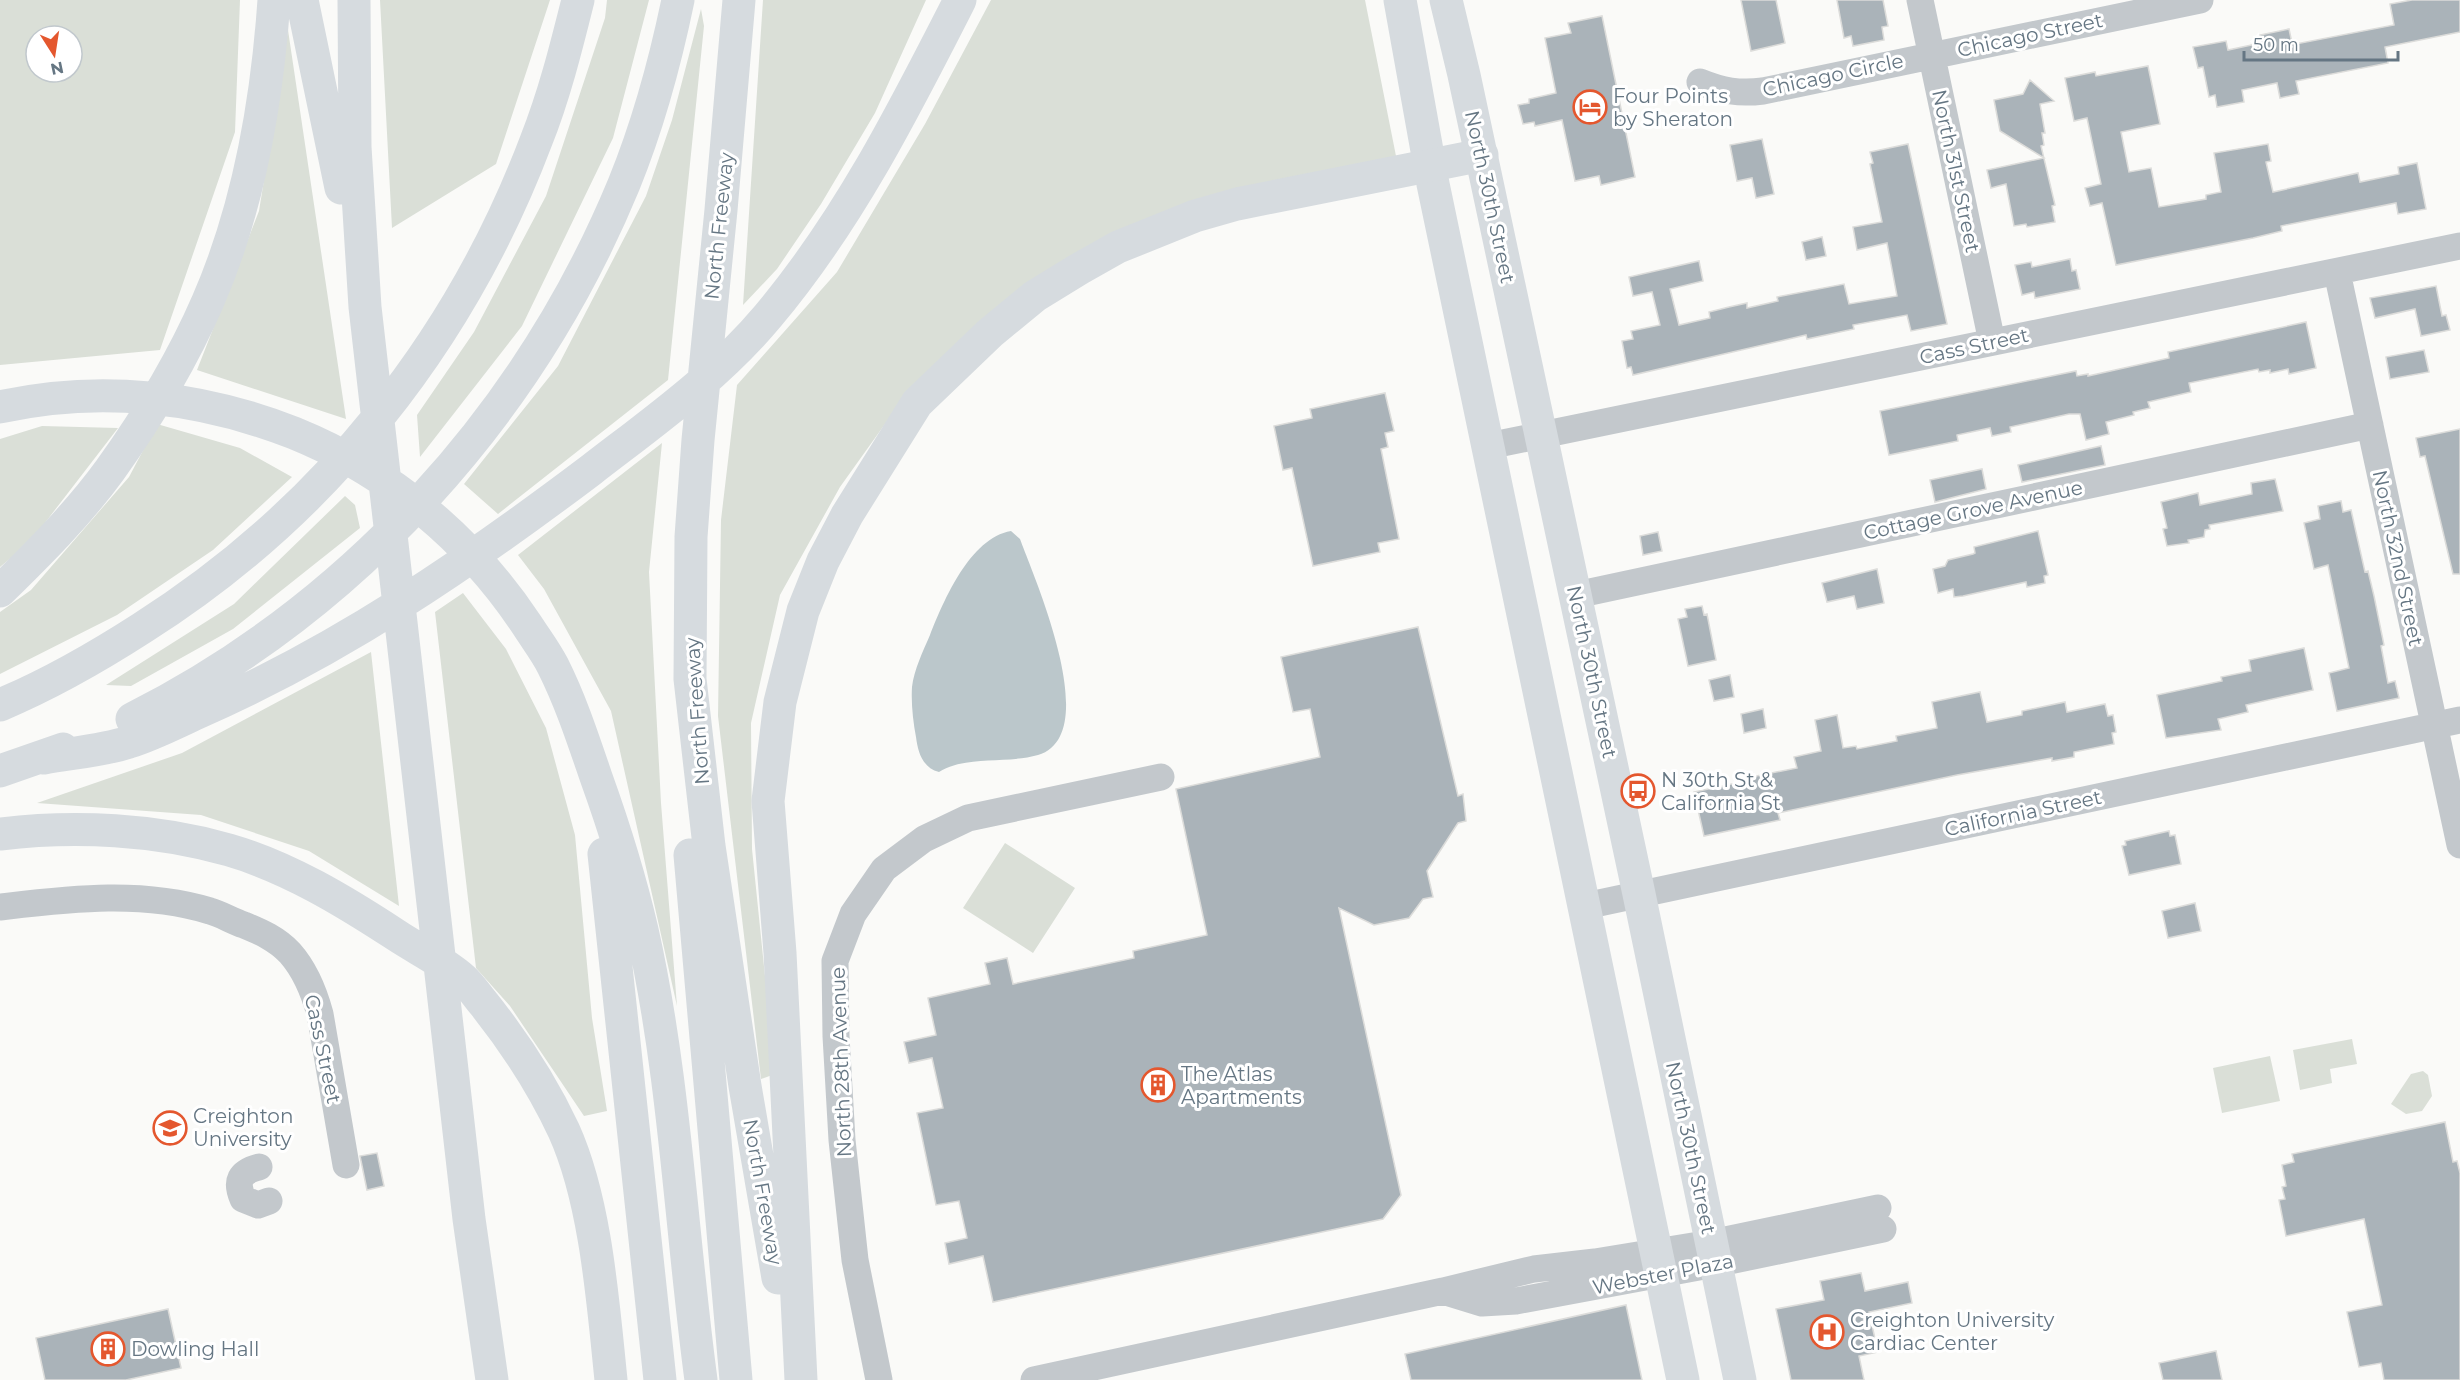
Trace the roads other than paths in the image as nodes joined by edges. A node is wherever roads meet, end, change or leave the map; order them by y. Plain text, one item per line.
1 (274, 0) edge
2 (302, 0) edge
3 (354, 0) edge
4 (578, 0) edge
5 (678, 0) edge
6 (739, 0) edge
7 (960, 0) edge
8 (1400, 0) edge
9 (1446, 0) edge
10 (1920, 0) edge
11 (2200, 0) edge
12 (1931, 55) junction
13 (1700, 82) dead end
14 (1482, 155) junction
15 (1429, 165) junction
16 (2460, 246) edge
17 (2337, 272) junction
18 (365, 307) junction
19 (1992, 342) junction
20 (0, 407) edge
21 (2370, 425) junction
22 (1541, 435) junction
23 (1488, 446) junction
24 (0, 591) edge
25 (1576, 595) junction
26 (690, 679) junction
27 (0, 705) edge
28 (2447, 722) edge
29 (585, 745) junction
30 (44, 758) junction
31 (0, 771) edge
32 (1161, 777) dead end
33 (0, 834) edge
34 (2460, 845) edge
35 (1639, 894) junction
36 (1585, 906) junction
37 (0, 907) edge
38 (346, 1165) dead end
39 (259, 1167) dead end
40 (269, 1202) dead end
41 (1880, 1219) dead end
42 (1713, 1253) junction
43 (1659, 1263) junction
44 (492, 1380) edge
45 (611, 1380) edge
46 (660, 1380) edge
47 (701, 1380) edge
48 (736, 1380) edge
49 (796, 1380) edge
50 (801, 1380) edge
51 (879, 1380) edge
52 (1034, 1380) edge
53 (1683, 1380) edge
54 (1740, 1380) edge

1 - 24 main road
2 - 18 main road
3 - 18 main road
4 - 27 main road
5 - 30 main road
6 - 26 main road, North Freeway
7 - 30 main road
8 - 15 main road
9 - 14 main road, North 30th Street
10 - 12 street, North 31st Street
11 - 12 street, Chicago Street
12 - 13 street, Chicago Circle
12 - 19 street, North 31st Street
14 - 15 main road
14 - 22 main road, North 30th Street
15 - 23 main road
15 - 50 main road
16 - 17 street, Cass Street
17 - 19 street, Cass Street
17 - 21 street, North 32nd Street
18 - 44 main road
19 - 22 street, Cass Street
20 - 29 main road
21 - 25 street, Cottage Grove Avenue
21 - 28 street, North 32nd Street
22 - 23 street, Cass Street
22 - 25 main road, North 30th Street
23 - 36 main road
25 - 35 main road, North 30th Street
26 - 48 main road
26 - 49 main road, North Freeway
28 - 34 street, North 32nd Street
28 - 35 street, California Street
29 - 46 main road
29 - 47 main road
30 - 31 main road
32 - 51 street, North 28th Avenue
33 - 45 main road
35 - 36 street, California Street
35 - 42 main road, North 30th Street
36 - 43 main road
37 - 38 street, Cass Street
39 - 40 street
41 - 42 street, Webster Plaza
42 - 43 street, Webster Plaza
42 - 54 main road, North 30th Street
43 - 52 street, Webster Plaza
43 - 53 main road

